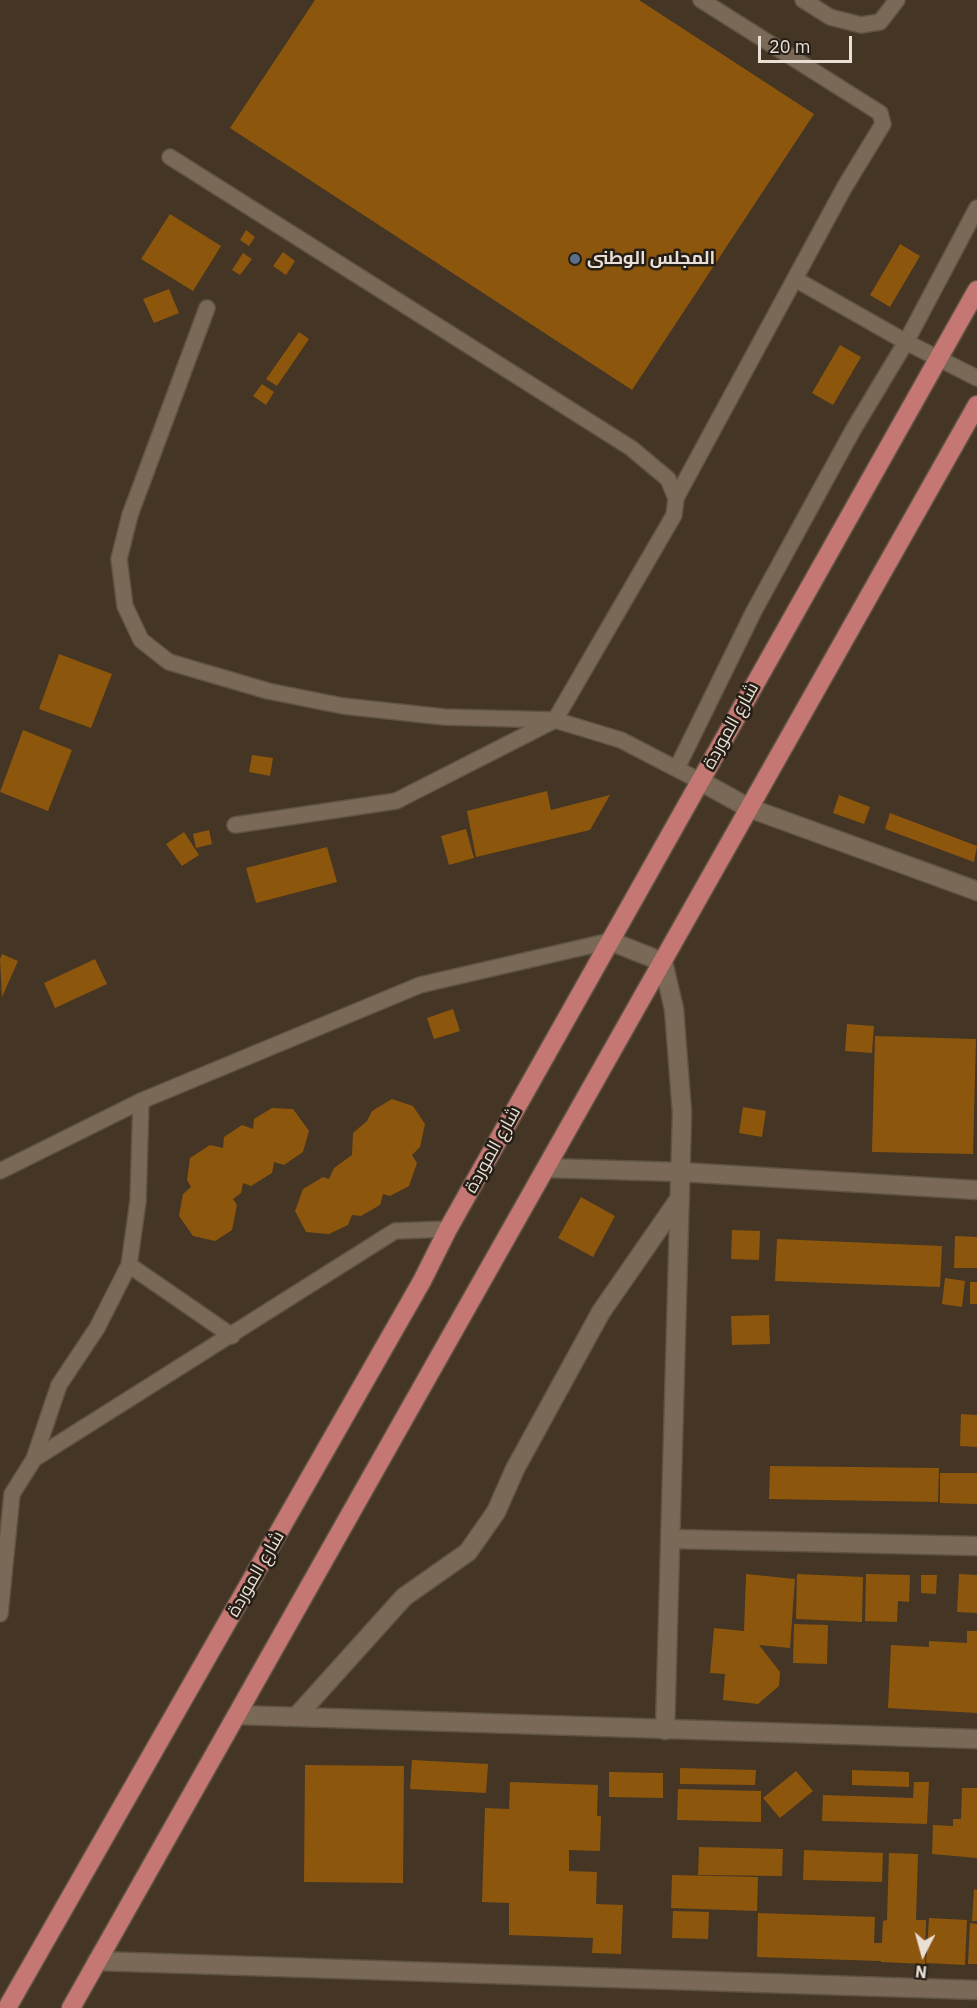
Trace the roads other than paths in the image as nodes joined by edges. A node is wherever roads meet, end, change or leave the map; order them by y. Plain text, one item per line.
1 (701, 0) edge
2 (802, 0) edge
3 (897, 0) edge
4 (170, 157) dead end
5 (977, 208) edge
6 (795, 279) junction
7 (977, 290) edge
8 (207, 308) dead end
9 (906, 342) junction
10 (939, 359) junction
11 (977, 378) edge
12 (977, 405) edge
13 (676, 498) junction
14 (555, 720) junction
15 (677, 768) junction
16 (700, 781) junction
17 (749, 808) junction
18 (236, 825) dead end
19 (977, 891) edge
20 (610, 941) junction
21 (663, 962) junction
22 (141, 1101) junction
23 (546, 1168) junction
24 (0, 1171) edge
25 (681, 1172) junction
26 (977, 1190) edge
27 (680, 1198) junction
28 (448, 1229) junction
29 (129, 1265) junction
30 (232, 1335) junction
31 (34, 1459) junction
32 (672, 1539) junction
33 (977, 1546) edge
34 (0, 1614) edge
35 (237, 1715) junction
36 (296, 1717) junction
37 (665, 1730) junction
38 (977, 1739) edge
39 (97, 1961) junction
40 (977, 1990) edge
41 (7, 2008) edge
42 (71, 2008) edge

1 - 6 lane
2 - 3 lane
4 - 13 lane
5 - 9 lane
6 - 9 lane
6 - 13 lane
7 - 10 main road, شارع الموردة
8 - 14 lane
9 - 10 lane
9 - 15 lane
10 - 11 lane
10 - 16 main road, شارع الموردة
12 - 17 main road
13 - 14 lane
14 - 15 lane
14 - 18 lane
15 - 16 lane
16 - 17 street
16 - 20 main road, شارع الموردة
17 - 19 street
17 - 21 main road
20 - 21 street
20 - 22 lane
20 - 28 main road, شارع الموردة
21 - 23 main road
21 - 25 street
22 - 24 lane
22 - 29 lane
23 - 25 street
23 - 35 main road
25 - 26 street
25 - 27 street
27 - 32 street
27 - 36 street
28 - 30 lane
28 - 41 main road, شارع الموردة
29 - 30 lane
29 - 31 lane
30 - 31 lane
31 - 34 lane
32 - 33 street
32 - 37 street
35 - 36 street
35 - 39 main road
36 - 37 street
37 - 38 street
39 - 40 street
39 - 42 main road

